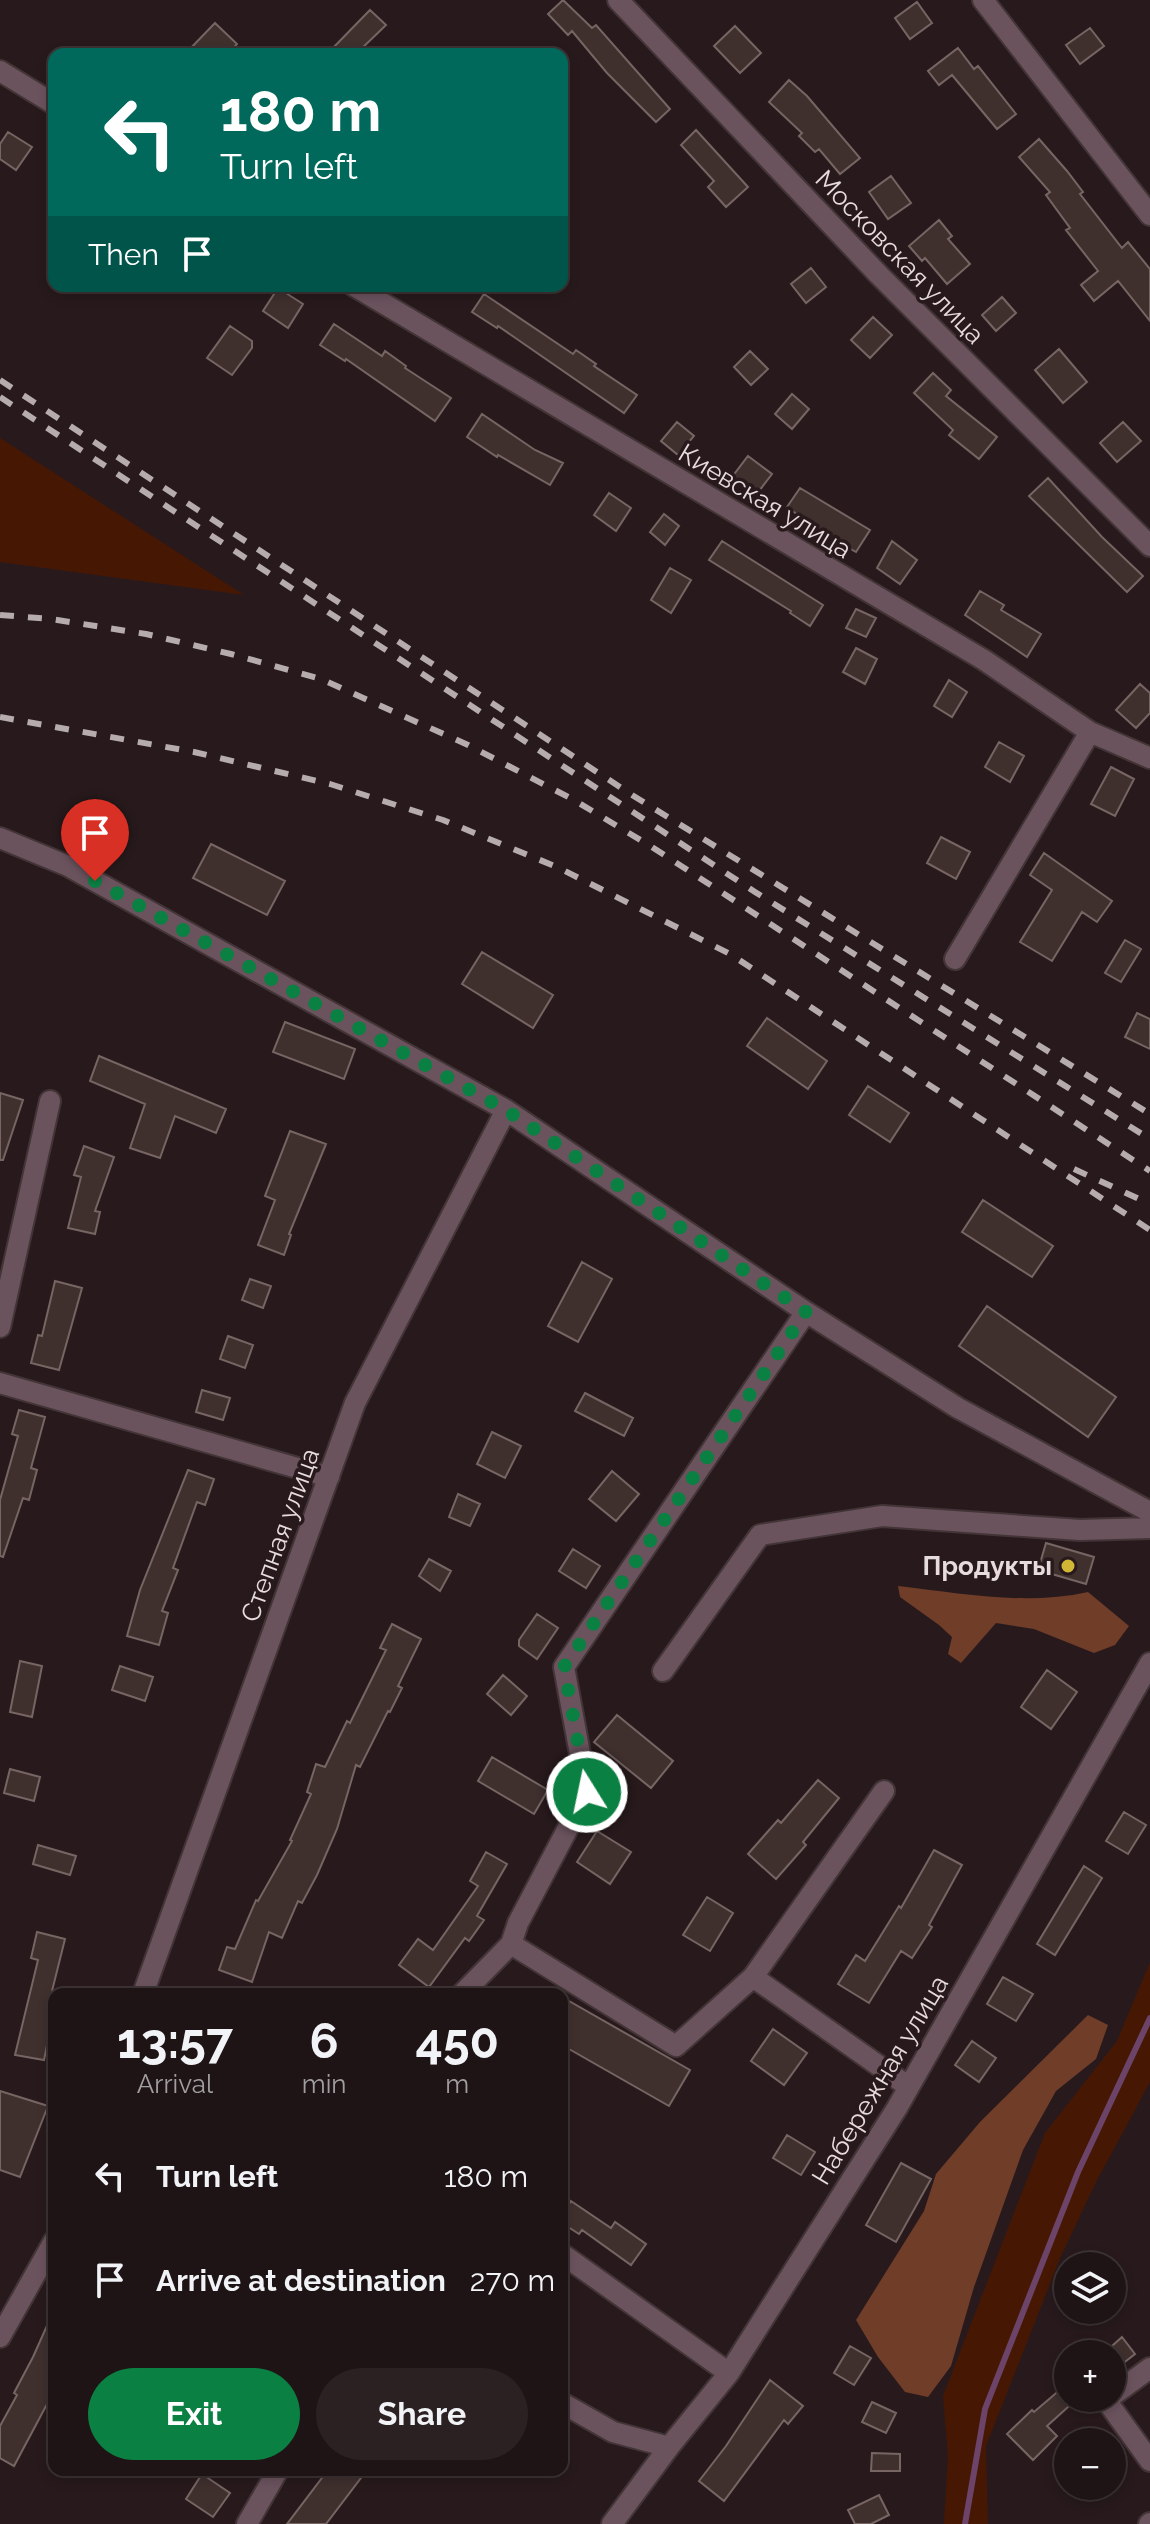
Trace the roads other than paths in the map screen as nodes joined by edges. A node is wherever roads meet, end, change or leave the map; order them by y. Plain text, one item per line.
1 (618, 0) edge
2 (983, 0) edge
3 (0, 71) edge
4 (48, 100) edge
5 (1150, 215) edge
6 (364, 292) edge
7 (1150, 546) edge
8 (1090, 732) junction
9 (1150, 758) edge
10 (0, 838) edge
11 (955, 959) dead end
12 (50, 1101) dead end
13 (506, 1110) junction
14 (806, 1312) junction
15 (0, 1327) edge
16 (0, 1383) edge
17 (329, 1477) junction
18 (1150, 1512) edge
19 (1150, 1528) edge
20 (1150, 1663) edge
21 (663, 1671) dead end
22 (884, 1791) dead end
23 (511, 1944) junction
24 (753, 1977) junction
25 (145, 1988) edge
26 (468, 1988) edge
27 (909, 2087) junction
28 (48, 2252) edge
29 (568, 2258) edge
30 (0, 2337) edge
31 (1150, 2368) edge
32 (729, 2373) junction
33 (1126, 2386) edge
34 (568, 2406) edge
35 (1118, 2412) edge
36 (669, 2447) junction
37 (1150, 2461) edge
38 (275, 2476) edge
39 (626, 2505) junction
40 (247, 2524) edge
41 (612, 2524) edge
42 (638, 2524) edge

1 - 7 street, Московская улица
2 - 5 street
3 - 4 street
6 - 8 street, Киевская улица
8 - 9 street, Киевская улица
8 - 11 street
10 - 13 street
12 - 15 street
13 - 14 street
13 - 17 street, Степная улица
14 - 18 street
14 - 23 street
16 - 17 street
17 - 25 street, Степная улица
19 - 21 street
20 - 27 street, Набережная улица
22 - 24 street
23 - 24 street
23 - 26 street
24 - 27 street
27 - 32 street, Набережная улица
28 - 30 street
29 - 32 street
31 - 33 street
32 - 36 street, Набережная улица
34 - 36 street
35 - 37 street
36 - 39 street, Набережная улица
38 - 40 street
39 - 41 street, Набережная улица
39 - 42 street

